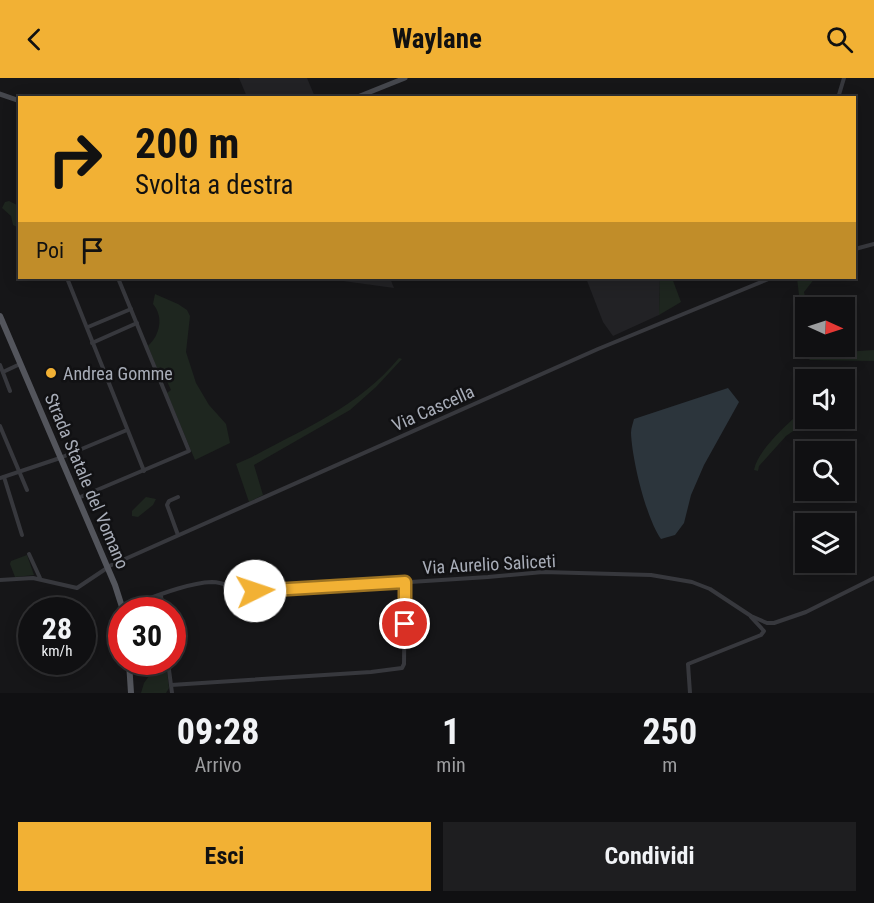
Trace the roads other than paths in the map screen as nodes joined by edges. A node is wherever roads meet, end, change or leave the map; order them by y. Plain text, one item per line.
1 (405, 78) edge
2 (844, 78) edge
3 (0, 94) edge
4 (360, 96) edge
5 (839, 96) edge
6 (18, 100) edge
7 (874, 244) edge
8 (856, 249) edge
9 (67, 279) edge
10 (118, 279) edge
11 (769, 279) edge
12 (131, 309) junction
13 (0, 316) edge
14 (137, 323) junction
15 (87, 327) junction
16 (93, 343) junction
17 (20, 364) junction
18 (0, 365) edge
19 (3, 372) junction
20 (10, 391) dead end
21 (0, 426) edge
22 (128, 430) junction
23 (60, 458) junction
24 (144, 471) junction
25 (20, 473) junction
26 (2, 478) edge
27 (27, 490) dead end
28 (178, 497) dead end
29 (77, 499) junction
30 (22, 535) dead end
31 (178, 535) junction
32 (29, 554) dead end
33 (107, 568) junction
34 (874, 578) edge
35 (40, 579) junction
36 (0, 580) edge
37 (405, 582) junction
38 (160, 596) joint
39 (118, 597) edge
40 (157, 597) edge
41 (747, 612) junction
42 (130, 675) edge
43 (170, 675) edge
44 (171, 685) junction
45 (131, 693) edge
46 (172, 693) edge
47 (690, 693) edge

1 - 4 street
2 - 5 street
3 - 6 street
7 - 8 street
9 - 15 street
10 - 12 street
11 - 31 street, Via Cascella
12 - 14 street
12 - 15 street
13 - 17 main road, Strada Statale del Vomano
14 - 16 street
14 - 24 street
15 - 16 street
16 - 22 street
17 - 19 street
17 - 23 main road, Strada Statale del Vomano
18 - 19 street
19 - 20 street
21 - 25 street
22 - 23 street
22 - 24 street
23 - 25 street
23 - 29 main road, Strada Statale del Vomano
24 - 29 street
25 - 26 street
25 - 27 street
26 - 30 street
28 - 31 street
29 - 33 main road, Strada Statale del Vomano
31 - 33 street, Via Cascella
32 - 35 street
33 - 35 street, Via Cascella
33 - 39 main road, Strada Statale del Vomano
34 - 41 street
35 - 36 street, Via Cascella
37 - 38 street, Via Aurelio Saliceti
37 - 41 street, Via Aurelio Saliceti
37 - 44 street
38 - 40 street, Via Aurelio Saliceti
41 - 47 street
42 - 45 main road
43 - 44 street
44 - 46 street

